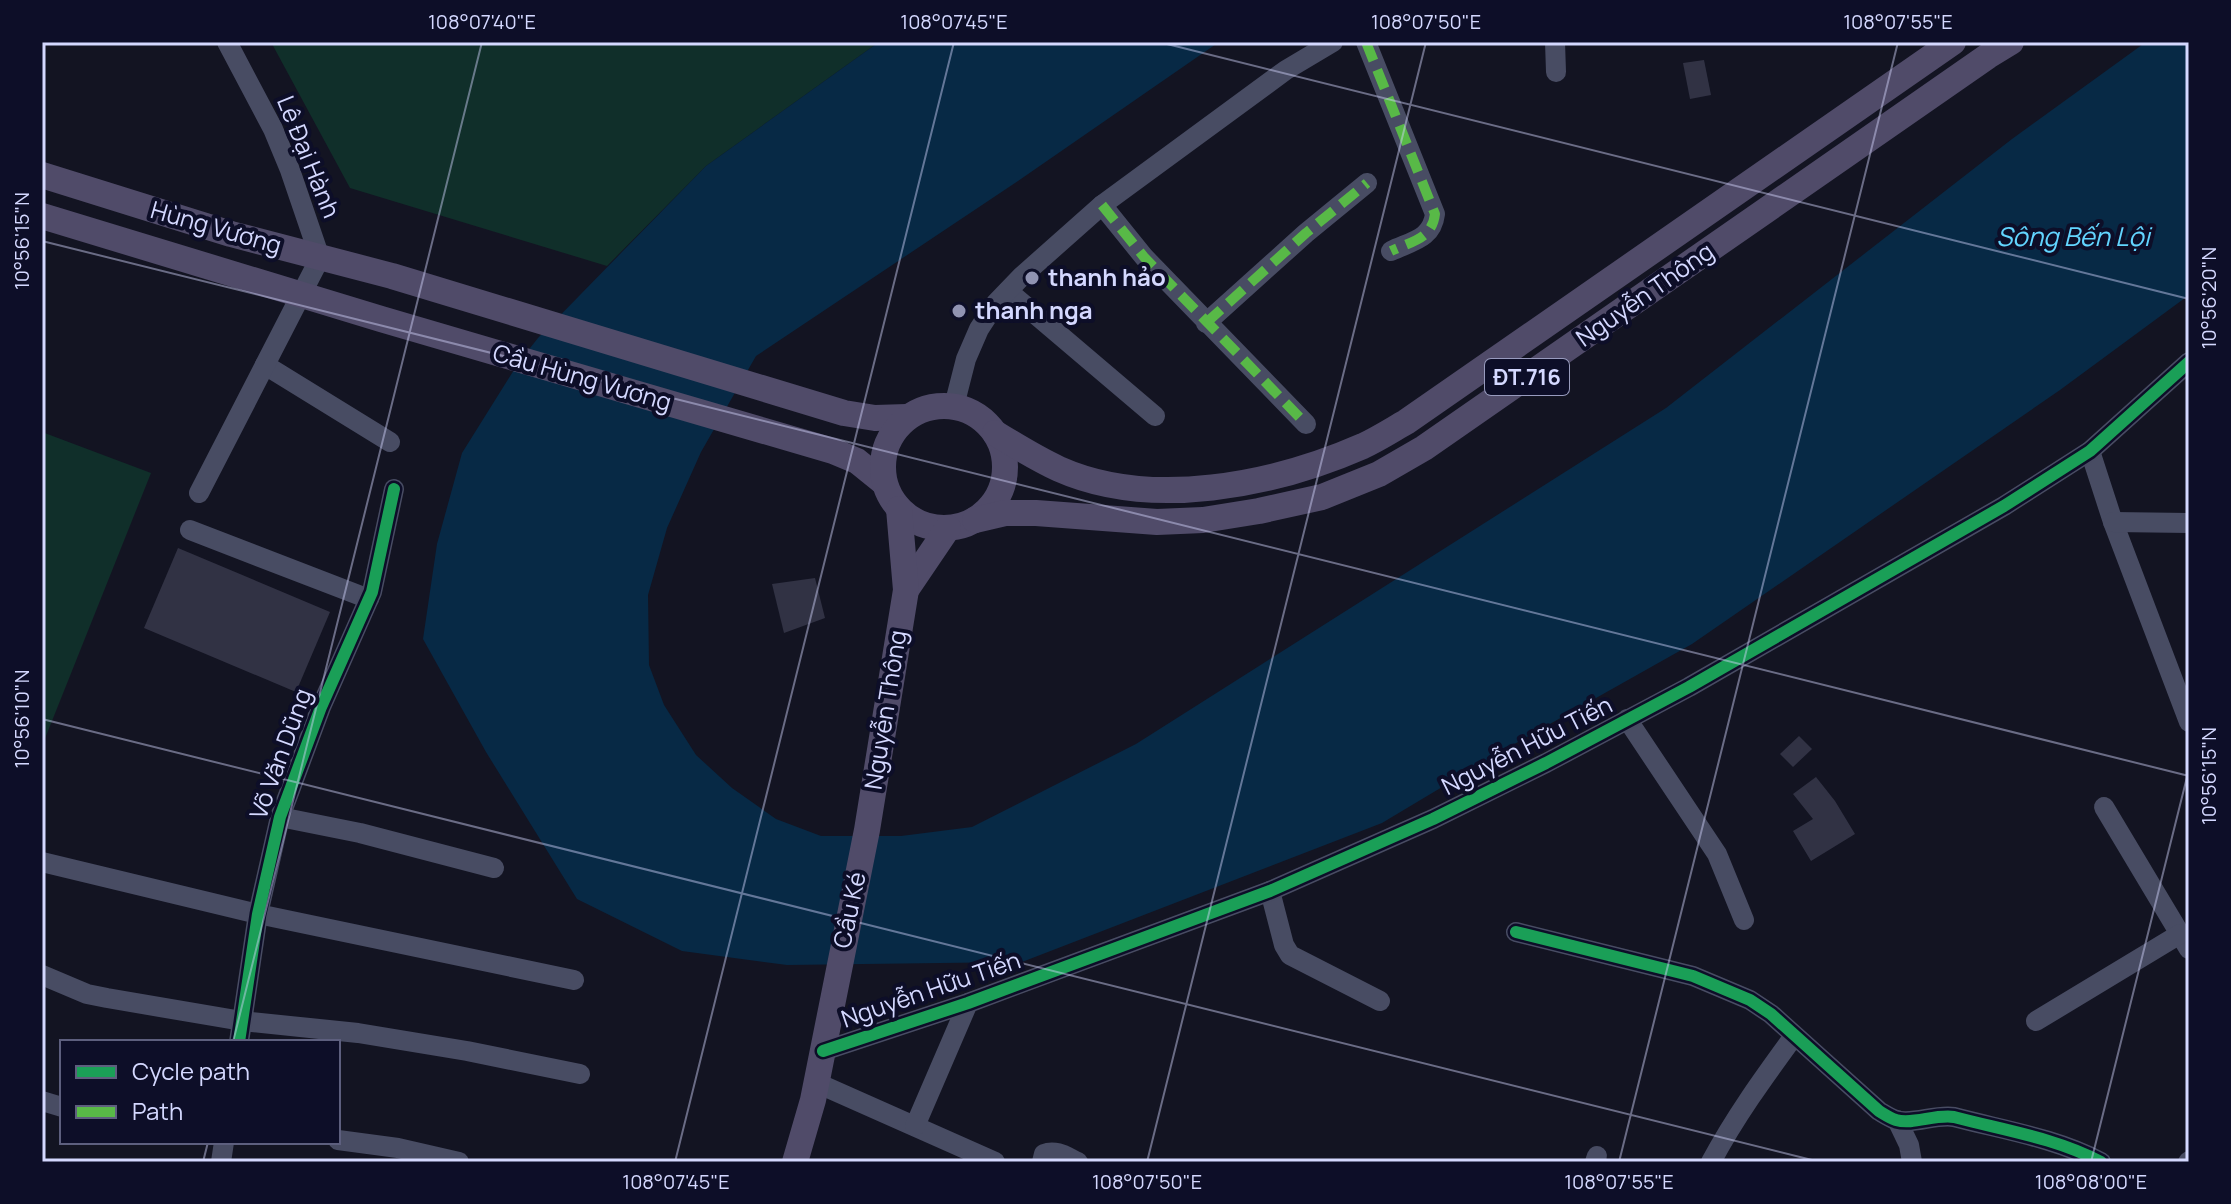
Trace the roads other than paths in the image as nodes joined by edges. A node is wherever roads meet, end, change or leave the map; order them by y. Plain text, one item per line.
1 (227, 42) edge
2 (1333, 42) edge
3 (1366, 42) edge
4 (1555, 42) edge
5 (1953, 42) edge
6 (2007, 43) edge
7 (1556, 72) dead end
8 (42, 175) edge
9 (1367, 183) dead end
10 (1102, 205) junction
11 (42, 216) edge
12 (1391, 251) dead end
13 (320, 258) junction
14 (392, 276) joint
15 (1008, 291) junction
16 (303, 294) junction
17 (381, 319) joint
18 (1206, 323) junction
19 (2189, 362) edge
20 (265, 365) junction
21 (954, 406) junction
22 (1155, 416) dead end
23 (907, 417) junction
24 (1306, 424) dead end
25 (995, 433) junction
26 (390, 442) dead end
27 (2090, 451) junction
28 (883, 482) junction
29 (394, 489) dead end
30 (199, 493) dead end
31 (899, 509) junction
32 (975, 520) junction
33 (2113, 522) junction
34 (2189, 523) edge
35 (948, 528) junction
36 (190, 530) dead end
37 (906, 590) junction
38 (369, 599) junction
39 (1627, 719) junction
40 (2189, 722) edge
41 (2104, 807) dead end
42 (280, 817) junction
43 (867, 830) joint
44 (42, 862) edge
45 (494, 868) dead end
46 (1270, 891) junction
47 (258, 914) junction
48 (1744, 920) dead end
49 (1516, 932) dead end
50 (2184, 941) edge
51 (42, 975) edge
52 (574, 980) dead end
53 (1380, 1001) dead end
54 (968, 1003) junction
55 (2036, 1021) dead end
56 (240, 1032) edge
57 (1794, 1036) junction
58 (823, 1051) junction
59 (580, 1074) dead end
60 (817, 1083) junction
61 (1897, 1120) junction
62 (915, 1126) junction
63 (340, 1141) edge
64 (374, 1153) edge
65 (459, 1162) edge
66 (795, 1162) edge
67 (995, 1162) edge
68 (1042, 1162) edge
69 (1078, 1162) edge
70 (1711, 1162) edge
71 (1912, 1162) edge
72 (2101, 1162) edge

1 - 13 street, Lê Đại Hành
2 - 10 street
3 - 12 street
4 - 7 street
5 - 25 main road, Nguyễn Thông / ĐT.716
6 - 32 main road, Nguyễn Thông / ĐT.716
8 - 13 main road, Hùng Vương
9 - 18 street
10 - 15 street
10 - 18 street
11 - 16 main road, Hùng Vương
13 - 14 main road, Hùng Vương
13 - 16 street, Lê Đại Hành
14 - 23 main road, Cầu Hùng Vương
15 - 21 street
15 - 22 street
16 - 17 main road, Hùng Vương
16 - 20 street, Lê Đại Hành
17 - 28 main road, Cầu Hùng Vương
18 - 24 street
19 - 27 street, Nguyễn Hữu Tiến
20 - 26 street
20 - 30 street, Lê Đại Hành
21 - 23 main road
21 - 25 main road
23 - 28 main road
25 - 32 main road
27 - 33 street
27 - 39 street, Nguyễn Hữu Tiến
28 - 31 main road
29 - 38 street, Võ Văn Dũng
31 - 35 main road
31 - 37 main road, Nguyễn Thông
32 - 35 main road
33 - 34 street
33 - 40 street
35 - 37 main road, Nguyễn Thông
36 - 38 street
37 - 43 main road, Nguyễn Thông
38 - 42 street, Võ Văn Dũng
39 - 46 street, Nguyễn Hữu Tiến
39 - 48 street
41 - 50 street
42 - 45 street
42 - 47 street, Võ Văn Dũng
43 - 58 main road, Cầu Ké
44 - 47 street
46 - 53 street
46 - 54 street, Nguyễn Hữu Tiến
47 - 52 street
47 - 56 street, Võ Văn Dũng
49 - 57 street
50 - 55 street
51 - 56 street
54 - 58 street, Nguyễn Hữu Tiến
54 - 62 street
56 - 59 street
57 - 61 street
57 - 70 street
58 - 60 main road, Cầu Ké
60 - 62 street
60 - 66 main road, Cầu Ké
61 - 71 street
61 - 72 street
62 - 67 street
63 - 64 street
64 - 65 street
68 - 69 street

